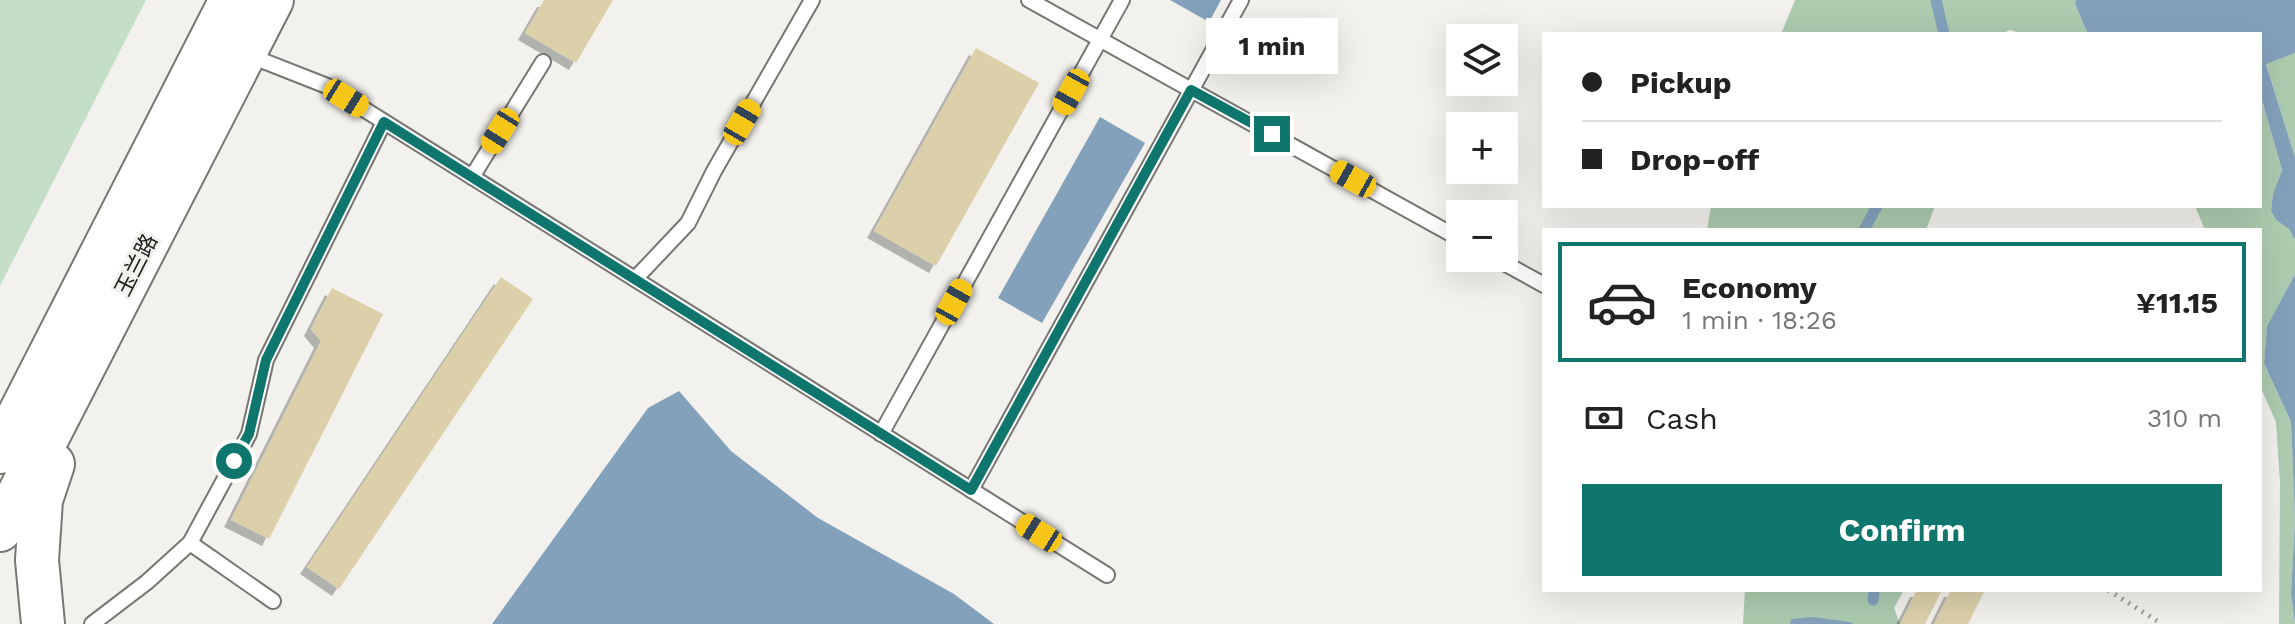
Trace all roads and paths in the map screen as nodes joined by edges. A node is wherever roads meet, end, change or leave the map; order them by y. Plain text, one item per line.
1 (231, 0) edge
2 (272, 0) edge
3 (812, 0) edge
4 (1029, 0) edge
5 (1122, 0) edge
6 (1241, 0) edge
7 (1100, 40) junction
8 (227, 47) junction
9 (543, 62) dead end
10 (1191, 90) junction
11 (384, 122) junction
12 (472, 177) junction
13 (1446, 231) edge
14 (1518, 271) edge
15 (635, 279) junction
16 (1542, 284) edge
17 (76, 343) junction
18 (0, 418) edge
19 (881, 434) junction
20 (0, 452) edge
21 (971, 490) junction
22 (0, 530) edge
23 (190, 543) junction
24 (1107, 575) dead end
25 (2111, 592) edge
26 (273, 601) dead end
27 (43, 624) edge
28 (92, 624) edge
29 (2162, 624) edge

1 - 8 street, 玉兰路
2 - 8 street, 玉兰路
3 - 15 lane
4 - 7 lane
5 - 7 lane
6 - 10 lane
7 - 10 lane
7 - 19 lane
8 - 11 lane
8 - 17 street, 玉兰路
9 - 12 lane
10 - 13 lane
10 - 21 lane
11 - 12 lane
11 - 23 lane
12 - 15 lane
14 - 16 lane
15 - 19 lane
17 - 18 street
17 - 20 street, 玉兰路
17 - 22 street, 玉兰路
17 - 27 street
19 - 21 lane
21 - 24 lane
23 - 26 lane
23 - 28 lane
25 - 29 path

